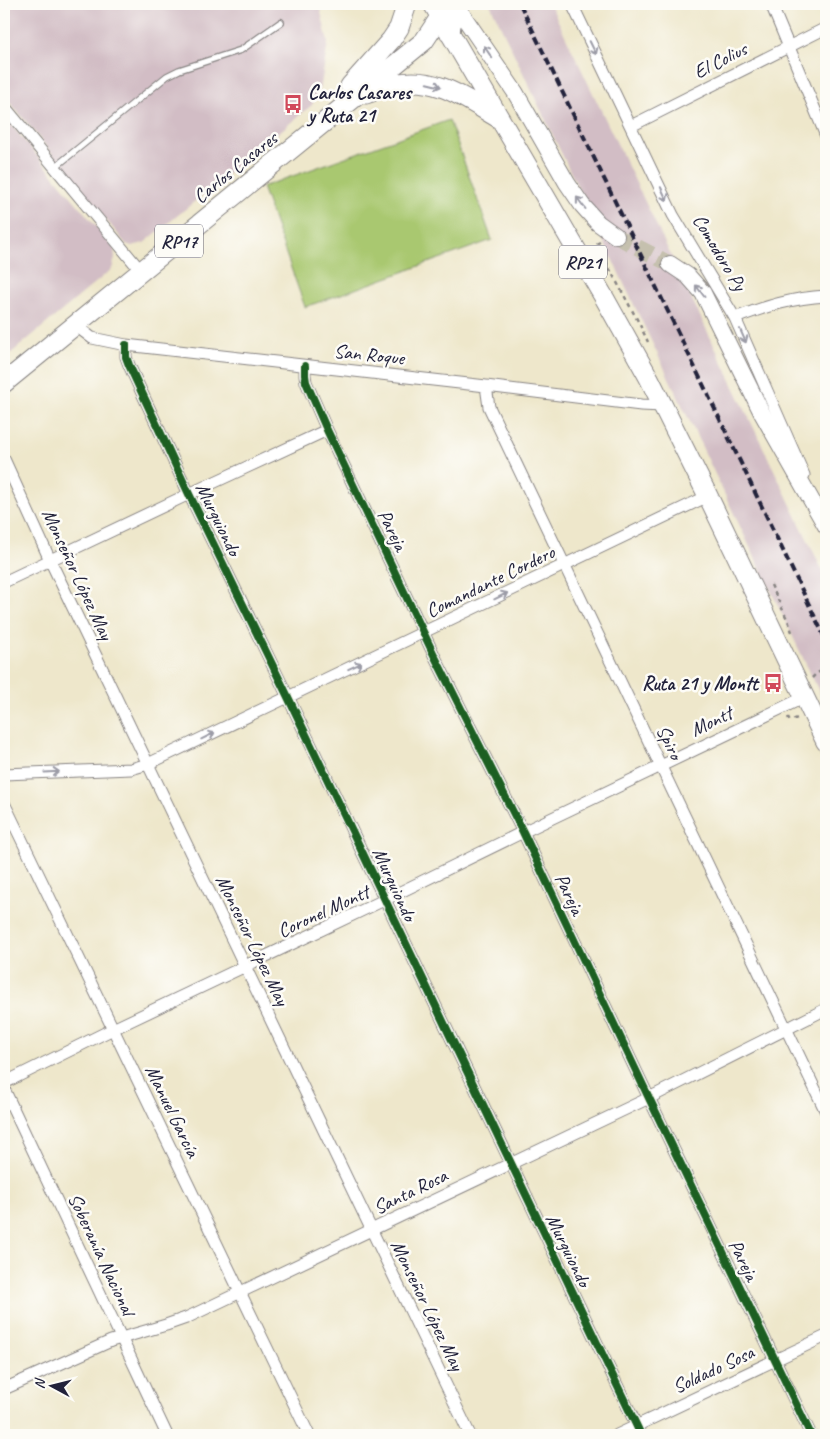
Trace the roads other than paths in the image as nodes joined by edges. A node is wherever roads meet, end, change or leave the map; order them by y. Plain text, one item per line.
1 (407, 4) edge
2 (572, 4) edge
3 (770, 4) edge
4 (447, 6) edge
5 (281, 22) dead end
6 (826, 28) edge
7 (788, 46) junction
8 (352, 92) junction
9 (4, 106) edge
10 (501, 120) junction
11 (632, 126) junction
12 (826, 136) edge
13 (54, 168) junction
14 (609, 238) tunnel mouth
15 (670, 264) tunnel mouth
16 (137, 266) junction
17 (826, 296) edge
18 (735, 318) junction
19 (75, 325) junction
20 (126, 345) junction
21 (305, 366) junction
22 (4, 367) edge
23 (4, 383) edge
24 (486, 386) junction
25 (664, 406) junction
26 (327, 430) junction
27 (4, 459) edge
28 (188, 494) junction
29 (708, 496) junction
30 (826, 525) edge
31 (50, 560) junction
32 (564, 566) junction
33 (4, 582) edge
34 (424, 633) junction
35 (805, 697) junction
36 (288, 698) junction
37 (826, 742) edge
38 (148, 764) junction
39 (661, 766) junction
40 (4, 774) edge
41 (4, 803) edge
42 (523, 832) junction
43 (384, 900) junction
44 (245, 967) junction
45 (826, 1009) edge
46 (113, 1029) junction
47 (786, 1029) junction
48 (4, 1083) edge
49 (4, 1089) edge
50 (648, 1098) junction
51 (826, 1112) edge
52 (510, 1164) junction
53 (372, 1230) junction
54 (240, 1292) junction
55 (826, 1336) edge
56 (120, 1338) junction
57 (774, 1360) junction
58 (4, 1389) edge
59 (4, 1429) edge
60 (639, 1430) edge
61 (7, 1435) edge
62 (167, 1435) edge
63 (308, 1435) edge
64 (470, 1435) edge
65 (617, 1435) edge
66 (811, 1435) edge

1 - 8 main road, RP17
2 -> 11 street, Comodoro Py
3 - 7 street
4 - 8 main road, Carlos Casares / RP17
4 - 10 main road, RP21
14 -> 4 main road
5 - 13 lane
6 - 7 street, El Colius
7 - 11 street, El Colius
7 - 12 street
8 -> 10 main road, RP17
8 - 16 main road, Carlos Casares / RP17
9 - 13 street
10 - 25 main road, RP21
11 -> 18 street, Comodoro Py
13 - 16 street
30 -> 15 main road, Comodoro Py
16 - 19 main road, Carlos Casares / RP17
16 - 22 main road, Carlos Casares / RP17
17 - 18 street
18 -> 30 street, Comodoro Py
19 - 20 street, San Roque
19 - 23 main road, Carlos Casares / RP17
20 - 21 street, San Roque
20 - 28 street, Murguiondo
21 - 24 street, San Roque
21 - 26 street, Pareja
24 - 25 street, San Roque
24 - 32 street, Spiro
25 - 29 main road, RP21
26 - 28 street
26 - 34 street, Pareja
27 - 31 street, Monseñor López May
28 - 31 street
28 - 36 street, Murguiondo
29 - 32 street, Comandante Cordero
29 - 35 main road, RP21
31 - 33 street
31 - 38 street, Monseñor López May
34 -> 32 street, Comandante Cordero
32 - 39 street, Spiro
36 -> 34 street, Comandante Cordero
34 - 42 street, Pareja
35 - 37 main road, RP21
35 - 39 street, Montt
38 -> 36 street, Comandante Cordero
36 - 43 street, Murguiondo
40 -> 38 street, Comandante Cordero
38 - 44 street, Monseñor López May
39 - 42 street, Coronel Montt
39 - 47 street, Spiro
41 - 46 street, Manuel García
42 - 43 street, Coronel Montt
42 - 50 street, Pareja
43 - 44 street, Coronel Montt
43 - 52 street, Murguiondo
44 - 46 street, Coronel Montt
44 - 53 street, Monseñor López May
45 - 47 street, Santa Rosa
46 - 48 street, Coronel Montt
46 - 54 street, Manuel García
47 - 50 street, Santa Rosa
47 - 51 street, Spiro
49 - 56 street, Soberanía Nacional
50 - 52 street, Santa Rosa
50 - 57 street, Pareja
52 - 53 street, Santa Rosa
52 - 60 street, Murguiondo
53 - 54 street, Santa Rosa
53 - 64 street, Monseñor López May
54 - 56 street, Santa Rosa
54 - 63 street, Manuel García
55 - 57 street, Soldado Sosa
56 - 58 street, Santa Rosa
56 - 62 street, Soberanía Nacional
57 - 60 street, Soldado Sosa
57 - 66 street, Pareja
59 - 61 street
60 - 65 street, Soldado Sosa

